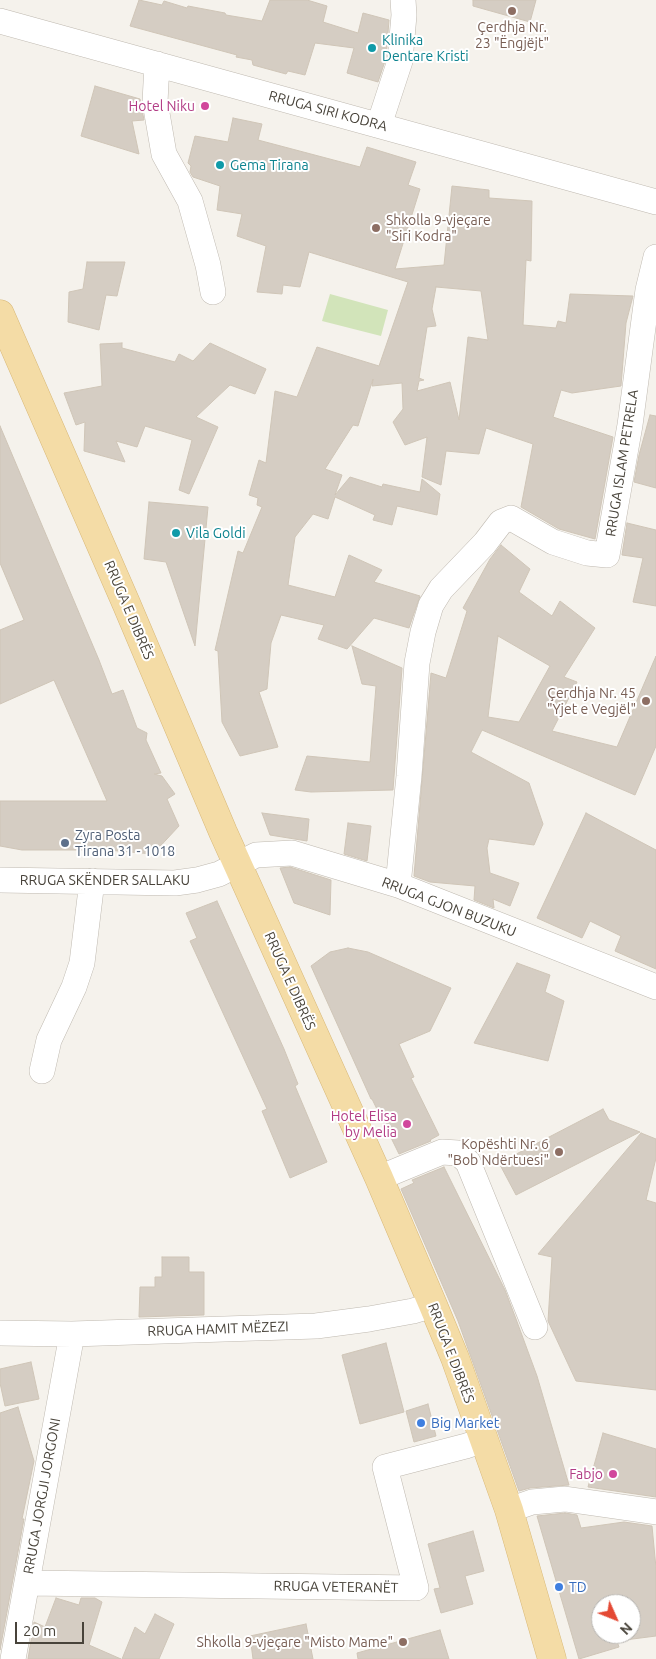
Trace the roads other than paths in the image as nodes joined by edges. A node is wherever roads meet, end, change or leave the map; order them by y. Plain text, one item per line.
1 (403, 0) edge
2 (0, 21) edge
3 (157, 64) junction
4 (379, 125) junction
5 (656, 202) edge
6 (656, 256) edge
7 (213, 292) dead end
8 (0, 314) edge
9 (238, 865) junction
10 (0, 880) edge
11 (92, 881) junction
12 (398, 885) junction
13 (656, 987) edge
14 (42, 1071) dead end
15 (379, 1178) junction
16 (433, 1305) junction
17 (535, 1327) dead end
18 (0, 1333) edge
19 (72, 1334) junction
20 (484, 1440) junction
21 (509, 1510) junction
22 (656, 1512) edge
23 (26, 1583) junction
24 (13, 1659) edge
25 (552, 1659) edge

1 - 4 street
2 - 3 street, RRUGA SIRI KODRA
3 - 4 street, RRUGA SIRI KODRA
3 - 7 street
4 - 5 street, RRUGA SIRI KODRA
6 - 12 street, RRUGA ISLAM PETRELA
8 - 9 main road, RRUGA E DIBRËS
9 - 11 street, RRUGA SKËNDER SALLAKU
9 - 12 street, RRUGA GJON BUZUKU
9 - 15 main road, RRUGA E DIBRËS
10 - 11 street, RRUGA SKËNDER SALLAKU
11 - 14 street
12 - 13 street, RRUGA GJON BUZUKU
15 - 16 main road, RRUGA E DIBRËS
15 - 17 street
16 - 19 street, RRUGA HAMIT MËZEZI
16 - 20 main road, RRUGA E DIBRËS
18 - 19 street, RRUGA HAMIT MËZEZI
19 - 23 street, RRUGA JORGJI JORGONI
20 - 21 main road, RRUGA E DIBRËS
20 - 23 street, RRUGA VETERANËT
21 - 22 street
21 - 25 main road, RRUGA E DIBRËS
23 - 24 street, RRUGA JORGJI JORGONI

